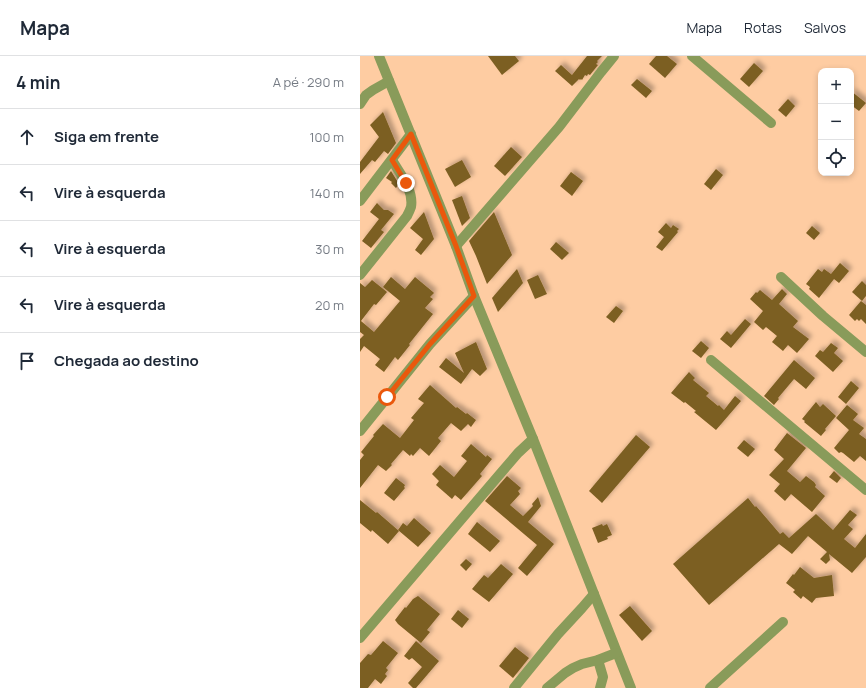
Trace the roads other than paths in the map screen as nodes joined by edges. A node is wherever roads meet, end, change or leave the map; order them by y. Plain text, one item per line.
1 (379, 56) edge
2 (614, 56) edge
3 (692, 56) edge
4 (389, 81) junction
5 (360, 104) edge
6 (771, 123) dead end
7 (411, 134) junction
8 (392, 160) junction
9 (360, 201) edge
10 (456, 246) junction
11 (360, 275) edge
12 (781, 277) dead end
13 (474, 296) junction
14 (866, 352) edge
15 (710, 360) dead end
16 (360, 431) edge
17 (533, 439) junction
18 (866, 490) edge
19 (594, 594) junction
20 (783, 622) dead end
21 (360, 638) edge
22 (616, 653) junction
23 (598, 660) junction
24 (514, 688) edge
25 (547, 688) edge
26 (600, 688) edge
27 (631, 688) edge
28 (710, 688) edge

1 - 4 street
2 - 10 street
3 - 6 street
4 - 5 street
4 - 7 street
7 - 8 street
7 - 10 street
8 - 9 street
8 - 11 street
10 - 13 street
12 - 14 street
13 - 16 street
13 - 17 street
15 - 18 street
17 - 19 street
17 - 21 street
19 - 22 street
19 - 24 street
20 - 28 street
22 - 23 street
22 - 27 street
23 - 25 street
23 - 26 street

